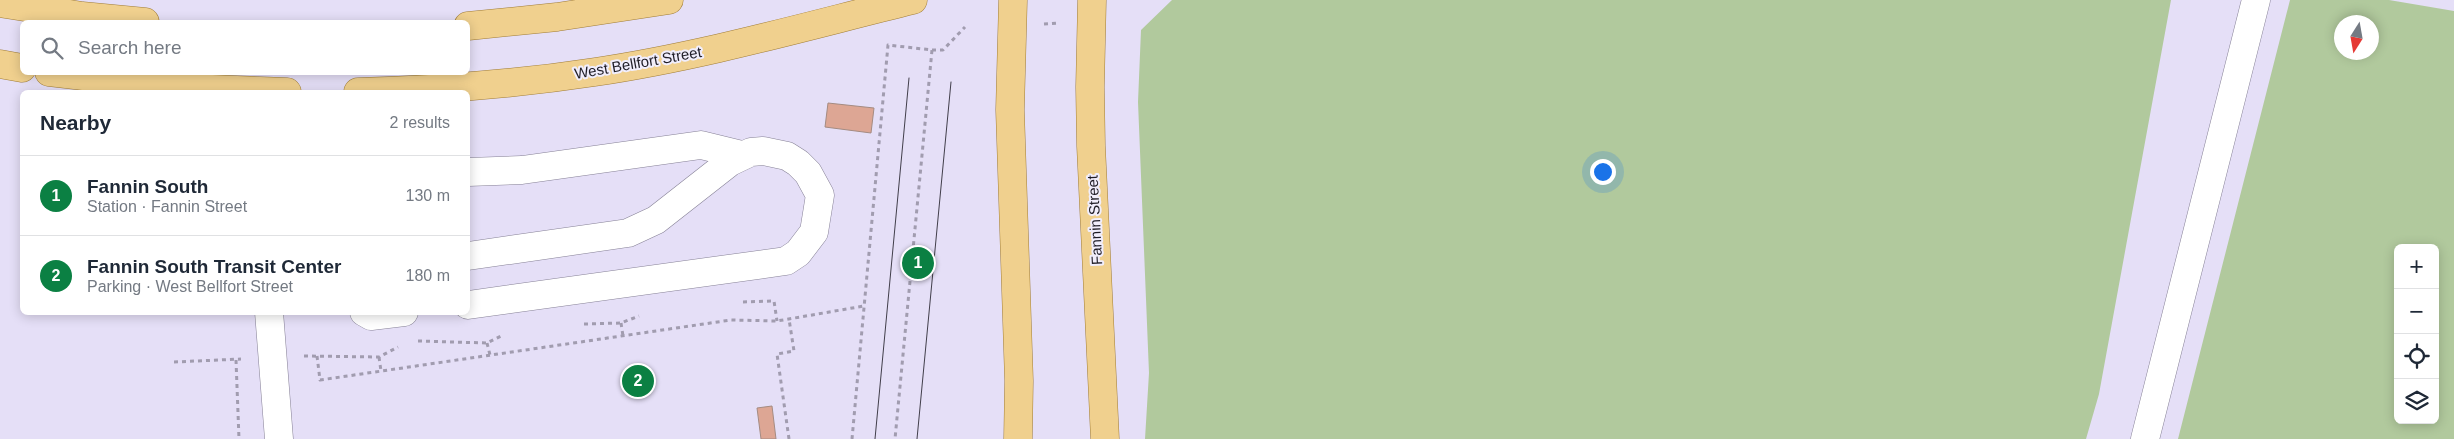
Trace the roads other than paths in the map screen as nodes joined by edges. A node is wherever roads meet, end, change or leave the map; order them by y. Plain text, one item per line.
1 (669, 0) edge
2 (913, 0) edge
3 (1013, 0) edge
4 (1092, 0) edge
5 (2256, 0) edge
6 (0, 3) edge
7 (125, 20) edge
8 (470, 26) edge
9 (0, 64) edge
10 (20, 68) edge
11 (76, 75) edge
12 (266, 75) edge
13 (226, 90) edge
14 (264, 90) edge
15 (401, 90) edge
16 (742, 155) junction
17 (470, 172) edge
18 (470, 256) edge
19 (470, 305) edge
20 (269, 315) edge
21 (279, 439) edge
22 (1018, 439) edge
23 (1105, 439) edge
24 (2145, 439) edge

1 - 8 main road
2 - 15 main road, West Bellfort Street
3 - 22 main road
4 - 23 main road, Fannin Street
5 - 24 lane
6 - 7 main road
9 - 10 main road
11 - 13 main road
12 - 14 main road
16 - 17 lane
16 - 18 lane
16 - 19 lane
20 - 21 lane

